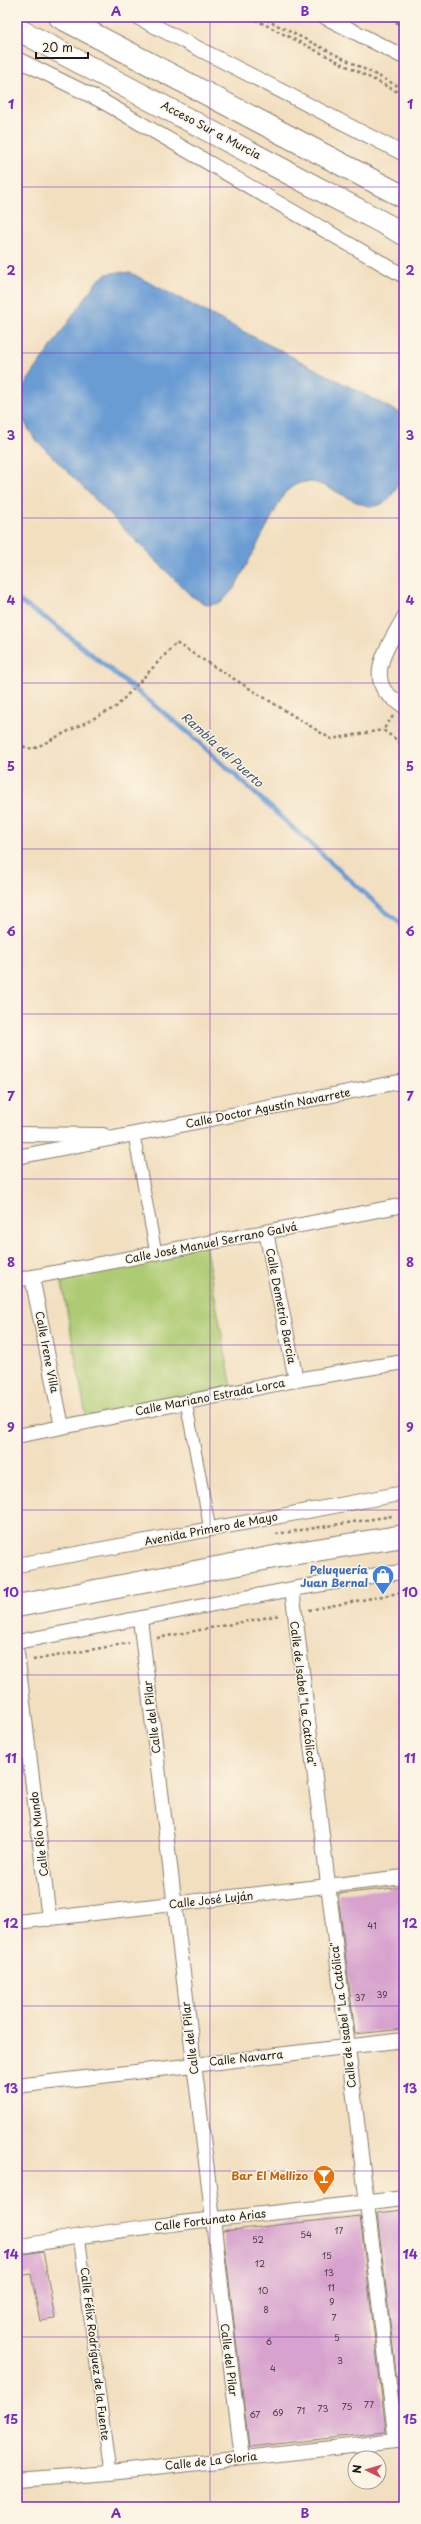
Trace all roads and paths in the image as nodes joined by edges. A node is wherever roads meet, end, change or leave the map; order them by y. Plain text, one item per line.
1 (60, 17) edge
2 (137, 17) edge
3 (250, 17) edge
4 (261, 17) edge
5 (325, 17) edge
6 (385, 17) edge
7 (404, 26) edge
8 (17, 29) edge
9 (404, 57) edge
10 (17, 59) edge
11 (404, 89) edge
12 (404, 95) edge
13 (313, 148) junction
14 (404, 154) edge
15 (404, 192) edge
16 (404, 197) edge
17 (404, 234) edge
18 (404, 276) edge
19 (404, 617) edge
20 (403, 705) edge
21 (383, 730) junction
22 (17, 745) edge
23 (404, 745) edge
24 (403, 1085) edge
25 (17, 1134) edge
26 (134, 1135) junction
27 (17, 1157) edge
28 (404, 1206) edge
29 (266, 1232) junction
30 (156, 1253) junction
31 (32, 1277) junction
32 (17, 1280) edge
33 (404, 1362) edge
34 (296, 1380) junction
35 (186, 1402) junction
36 (62, 1427) junction
37 (17, 1436) edge
38 (404, 1493) edge
39 (210, 1529) junction
40 (404, 1536) edge
41 (17, 1565) edge
42 (404, 1572) edge
43 (292, 1589) junction
44 (404, 1592) edge
45 (17, 1606) edge
46 (293, 1613) junction
47 (140, 1619) junction
48 (143, 1641) junction
49 (17, 1642) edge
50 (17, 1658) edge
51 (404, 1877) edge
52 (327, 1888) junction
53 (174, 1905) junction
54 (49, 1919) junction
55 (17, 1922) edge
56 (404, 2040) edge
57 (347, 2047) junction
58 (193, 2064) junction
59 (17, 2086) edge
60 (404, 2198) edge
61 (365, 2203) junction
62 (212, 2219) junction
63 (79, 2236) junction
64 (17, 2247) edge
65 (400, 2440) edge
66 (242, 2458) junction
67 (110, 2473) junction
68 (17, 2480) edge

1 - 13 main road
2 - 14 street
3 - 12 path
4 - 11 path
5 - 9 street
6 - 7 path
8 - 17 main road, Acceso Sur a Murcia
10 - 18 street
13 - 15 main road
13 - 16 main road
19 - 20 street
20 - 21 path
21 - 22 path
21 - 23 path
24 - 26 street, Calle Doctor Agustín Navarrete
25 - 26 street, Calle Doctor Agustín Navarrete
26 - 27 street, Calle Doctor Agustín Navarrete
26 - 30 street
28 - 29 street, Calle José Manuel Serrano Galvá
29 - 30 street, Calle José Manuel Serrano Galvá
29 - 34 street, Calle Demetrio Barcia
30 - 31 street, Calle José Manuel Serrano Galvá
31 - 32 street, Calle José Manuel Serrano Galvá
31 - 36 street, Calle Irene Villa
33 - 34 street, Calle Mariano Estrada Lorca
34 - 35 street, Calle Mariano Estrada Lorca
35 - 36 street, Calle Mariano Estrada Lorca
35 - 39 street
36 - 37 street, Calle Mariano Estrada Lorca
38 - 39 street, Avenida Primero de Mayo
39 - 41 street, Avenida Primero de Mayo
40 - 45 main road
42 - 43 street
43 - 46 street, Calle de Isabel "La Católica"
43 - 47 street
44 - 46 path
46 - 48 path
46 - 52 street, Calle de Isabel "La Católica"
47 - 48 street, Calle del Pilar
47 - 49 street
48 - 50 path
48 - 53 street, Calle del Pilar
50 - 54 street, Calle Río Mundo
51 - 52 street, Calle José Luján
52 - 53 street, Calle José Luján
52 - 57 street, Calle de Isabel "La Católica"
53 - 54 street, Calle José Luján
53 - 58 street, Calle del Pilar
54 - 55 street, Calle José Luján
56 - 57 street, Calle Navarra
57 - 58 street, Calle Navarra
57 - 61 street, Calle de Isabel "La Católica"
58 - 59 street, Calle Navarra
58 - 62 street, Calle del Pilar
60 - 61 street, Calle Fortunato Arias
61 - 62 street, Calle Fortunato Arias
61 - 65 street, Calle de Isabel "La Católica"
62 - 63 street, Calle Fortunato Arias
62 - 66 street, Calle del Pilar
63 - 64 street, Calle Fortunato Arias
63 - 67 street, Calle Félix Rodríguez de la Fuente
65 - 66 street, Calle de La Gloria
66 - 67 street, Calle de La Gloria
67 - 68 street, Calle de La Gloria

